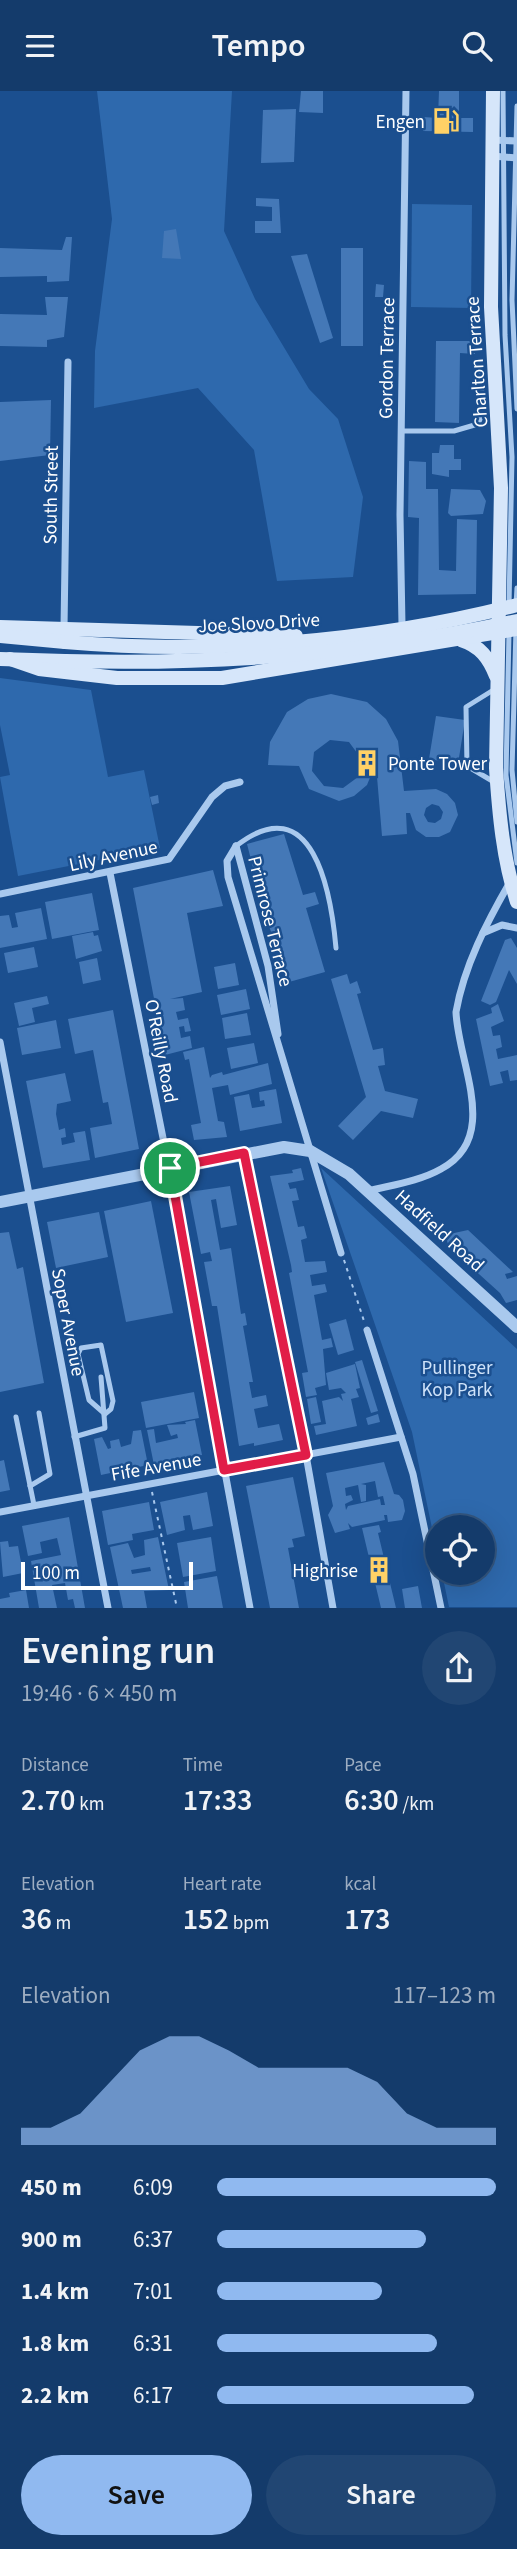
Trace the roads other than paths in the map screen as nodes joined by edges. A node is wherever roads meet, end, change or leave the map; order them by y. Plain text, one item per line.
1 (406, 91) edge
2 (493, 91) edge
3 (503, 91) edge
4 (517, 106) edge
5 (499, 140) junction
6 (516, 141) edge
7 (499, 156) junction
8 (516, 158) edge
9 (68, 362) dead end
10 (480, 365) dead end
11 (517, 409) edge
12 (401, 431) junction
13 (517, 588) edge
14 (512, 620) edge
15 (402, 625) junction
16 (0, 627) edge
17 (65, 635) junction
18 (0, 636) edge
19 (461, 639) junction
20 (5, 659) edge
21 (498, 684) junction
22 (240, 782) dead end
23 (497, 783) junction
24 (517, 822) edge
25 (236, 846) junction
26 (517, 863) edge
27 (110, 873) junction
28 (510, 882) junction
29 (0, 894) edge
30 (517, 902) edge
31 (517, 927) edge
32 (483, 933) junction
33 (336, 948) dead end
34 (0, 1042) edge
35 (279, 1049) junction
36 (310, 1151) junction
37 (244, 1153) junction
38 (170, 1168) junction
39 (368, 1191) junction
40 (29, 1196) junction
41 (0, 1202) edge
42 (341, 1253) road end
43 (517, 1327) edge
44 (367, 1330) road end
45 (101, 1377) dead end
46 (39, 1413) dead end
47 (105, 1414) junction
48 (16, 1417) dead end
49 (74, 1437) junction
50 (401, 1437) junction
51 (306, 1455) junction
52 (224, 1470) junction
53 (30, 1486) junction
54 (85, 1495) junction
55 (34, 1505) junction
56 (0, 1512) edge
57 (108, 1608) edge
58 (250, 1608) edge
59 (334, 1608) edge
60 (441, 1608) edge

1 - 12 street, Gordon Terrace
2 - 5 main road, Charlton Terrace
3 - 5 lane
4 - 6 lane
5 - 6 street
5 - 7 main road, Charlton Terrace
6 - 8 lane
7 - 8 street
7 - 14 main road, Charlton Terrace
8 - 11 lane
9 - 17 street, South Street
10 - 12 lane
12 - 15 street, Gordon Terrace
13 - 14 lane
14 - 15 main road
14 - 17 main road, Joe Slovo Drive, bridge
14 - 19 main road
14 - 20 main road, Joe Slovo Drive, bridge
14 - 21 main road, Charlton Terrace
14 - 24 lane
14 - 26 lane
15 - 17 main road
16 - 17 main road
17 - 18 main road, Joe Slovo Drive
19 - 20 main road
19 - 21 main road
21 - 23 main road, Charlton Terrace
21 - 23 lane
22 - 27 street, Lily Avenue
23 - 28 main road, Charlton Terrace
25 - 33 lane
25 - 35 street, Primrose Terrace
25 - 35 street, Primrose Terrace
27 - 29 street, Lily Avenue
27 - 38 street, O'Reilly Road
28 - 30 main road, Charlton Terrace
28 - 32 street, Hadfield Road
31 - 32 street
32 - 39 street, Hadfield Road
34 - 40 street, Soper Avenue
35 - 36 street, Primrose Terrace
36 - 37 street
36 - 39 street, Hadfield Road
36 - 42 street, Primrose Terrace
37 - 38 street
37 - 51 street
38 - 40 street
38 - 52 street, O'Reilly Road
39 - 43 street, Hadfield Road
40 - 41 street
40 - 49 street, Soper Avenue
44 - 50 street
45 - 47 lane
46 - 53 lane
47 - 47 lane
47 - 49 lane
48 - 53 lane
49 - 54 street, Soper Avenue
50 - 51 street, Fife Avenue
50 - 60 street
51 - 52 street, Fife Avenue
51 - 59 street
52 - 54 street, Fife Avenue
52 - 58 street, O'Reilly Road
53 - 55 lane
54 - 55 street, Fife Avenue
54 - 57 street, Soper Avenue
55 - 56 street, Fife Avenue

